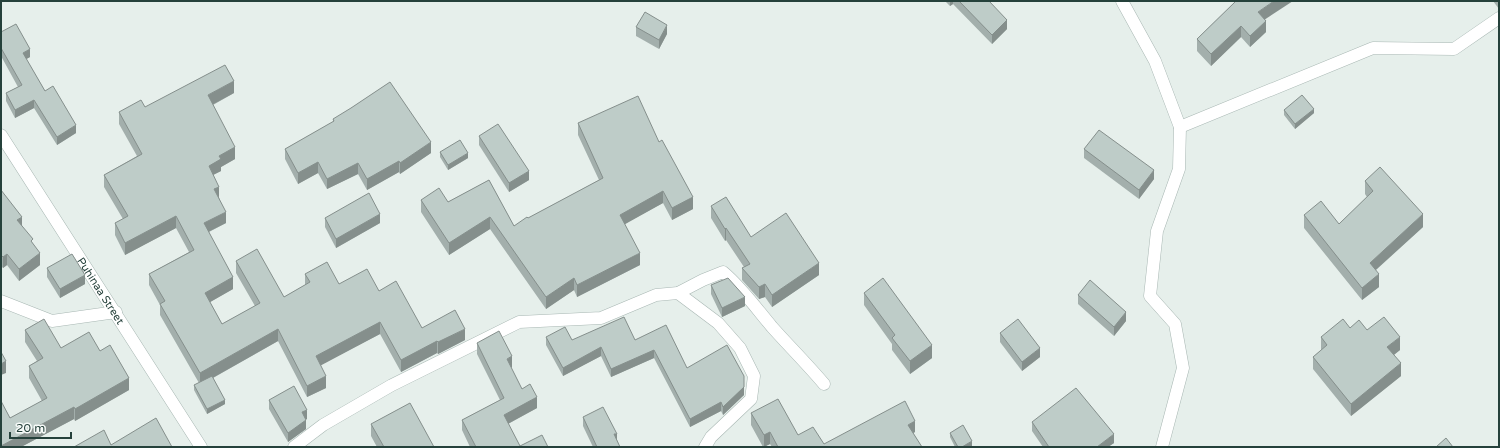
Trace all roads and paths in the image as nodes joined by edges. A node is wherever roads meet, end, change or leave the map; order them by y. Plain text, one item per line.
1 (1122, 1) edge
2 (1499, 18) edge
3 (1180, 127) junction
4 (1, 135) edge
5 (678, 293) junction
6 (1, 301) edge
7 (116, 312) junction
8 (824, 384) dead end
9 (201, 447) edge
10 (294, 447) edge
11 (705, 447) edge
12 (1162, 447) edge

1 - 3 street
2 - 3 street
3 - 12 street
4 - 7 street, Puhinaa Street
5 - 8 street
5 - 10 street
5 - 11 street
6 - 7 street
7 - 9 street, Puhinaa Street

